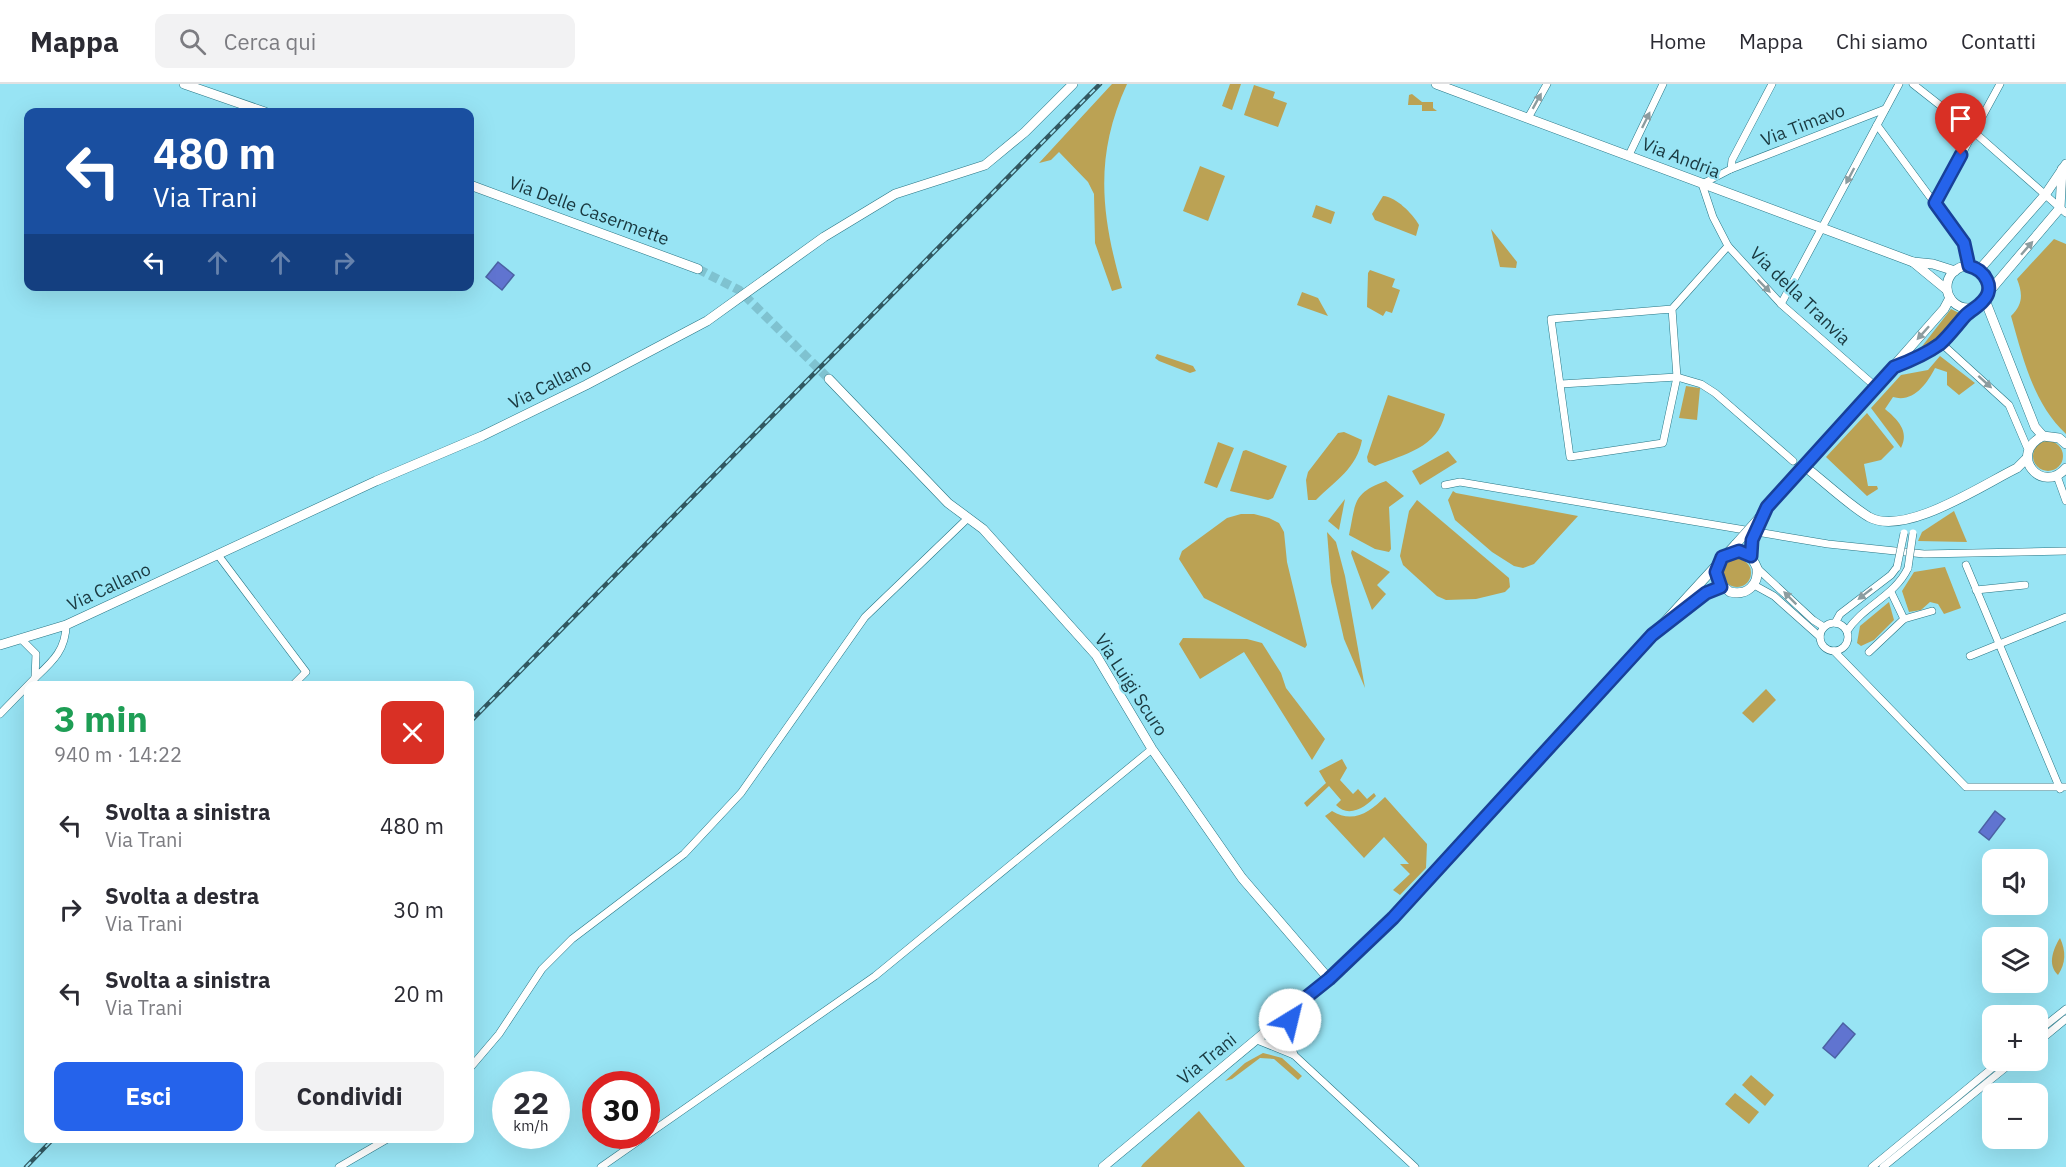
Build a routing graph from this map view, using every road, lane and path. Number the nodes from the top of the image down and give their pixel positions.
1 (184, 84) edge
2 (1072, 84) edge
3 (1436, 84) edge
4 (1547, 84) edge
5 (1663, 84) edge
6 (1772, 84) edge
7 (1899, 84) edge
8 (1913, 84) edge
9 (2000, 84) edge
10 (253, 108) edge
11 (1885, 109) junction
12 (1528, 118) junction
13 (1876, 125) junction
14 (1974, 132) junction
15 (1629, 155) junction
16 (1731, 169) junction
17 (2065, 169) edge
18 (1702, 184) junction
19 (474, 186) edge
20 (2045, 195) junction
21 (1935, 203) junction
22 (2063, 210) edge
23 (1823, 227) junction
24 (1728, 246) junction
25 (1913, 262) junction
26 (1974, 268) junction
27 (698, 269) tunnel mouth
28 (1955, 271) junction
29 (1948, 294) junction
30 (1987, 296) junction
31 (1781, 304) junction
32 (1974, 308) junction
33 (1672, 309) junction
34 (1941, 343) junction
35 (1894, 367) junction
36 (1677, 377) junction
37 (829, 379) tunnel mouth
38 (1561, 384) junction
39 (1876, 387) junction
40 (2039, 437) junction
41 (2066, 444) edge
42 (2027, 447) dead end
43 (2027, 458) junction
44 (1793, 461) dead end
45 (1804, 466) junction
46 (2017, 468) junction
47 (2066, 468) edge
48 (2032, 470) junction
49 (2057, 476) junction
50 (1444, 485) dead end
51 (2066, 501) edge
52 (1761, 517) junction
53 (968, 518) junction
54 (1912, 520) junction
55 (1901, 522) junction
56 (2066, 551) edge
57 (1751, 552) junction
58 (1727, 554) junction
59 (218, 555) junction
60 (1966, 565) dead end
61 (1717, 567) junction
62 (1758, 568) junction
63 (1754, 585) junction
64 (2025, 585) dead end
65 (1721, 587) junction
66 (1976, 590) junction
67 (1891, 592) junction
68 (1932, 611) dead end
69 (2066, 617) edge
70 (1904, 619) junction
71 (1835, 623) junction
72 (66, 625) junction
73 (1824, 627) junction
74 (1847, 632) junction
75 (1652, 635) junction
76 (1820, 637) junction
77 (22, 640) junction
78 (0, 645) edge
79 (1998, 645) junction
80 (1834, 651) junction
81 (1869, 652) dead end
82 (1970, 656) dead end
83 (35, 678) junction
84 (32, 681) edge
85 (297, 681) edge
86 (24, 689) edge
87 (0, 714) edge
88 (1152, 749) junction
89 (2063, 788) edge
90 (1329, 979) junction
91 (1294, 1007) junction
92 (2066, 1009) edge
93 (2066, 1018) edge
94 (2048, 1023) edge
95 (2048, 1033) edge
96 (1257, 1040) junction
97 (1294, 1055) junction
98 (474, 1063) edge
99 (1989, 1071) edge
100 (2001, 1071) edge
101 (380, 1143) edge
102 (339, 1167) edge
103 (601, 1167) edge
104 (1103, 1167) edge
105 (1414, 1167) edge
106 (1872, 1167) edge
107 (1882, 1167) edge

1 - 10 main road
2 - 59 main road, Via Callano
3 - 12 main road, Via Andria
12 -> 4 street
15 -> 5 street
6 - 16 street
7 - 11 street
8 - 14 street
9 - 14 street
11 - 13 street
11 - 16 street, Via Timavo
12 - 15 main road, Via Andria
13 - 21 street
13 -> 23 street
14 - 20 street
14 - 21 street
15 - 18 main road, Via Andria
16 - 18 street, Via Timavo
17 - 20 main road
17 - 22 main road
18 - 23 main road, Via Andria
18 - 24 street, Via della Tranvia
19 - 27 main road, Via Delle Casermette
20 - 22 street
20 - 26 main road
21 - 26 street
30 -> 22 main road
23 - 25 main road, Via Andria
23 - 31 street
24 -> 31 street, Via della Tranvia
24 - 33 street
25 - 28 main road, Via Andria
25 - 29 main road, Via Andria
26 - 28 main road
26 - 30 main road
28 - 29 main road
29 - 32 main road
29 -> 35 main road, Via Trani
30 - 32 main road
30 - 40 main road
31 - 39 street, Via della Tranvia
32 - 34 main road, Via Trani
33 - 36 street
33 - 38 street
34 - 35 main road, Via Trani
34 -> 42 street
35 - 39 main road, Via Trani
36 - 38 street
36 - 38 street
36 - 44 street
37 - 53 main road, Via Luigi Scuro
39 - 45 main road, Via Trani
40 - 41 main road
40 - 43 main road
43 - 46 main road
43 - 48 main road
45 - 52 main road, Via Trani
45 - 55 main road
46 - 48 main road
46 - 54 main road
47 - 49 main road
48 - 49 main road
49 - 51 street
50 - 56 street
52 - 57 main road, Via Trani, bridge
52 - 58 main road, Via Trani, bridge
53 - 88 main road, Via Luigi Scuro
53 - 98 street
54 - 55 main road
54 - 67 street, bridge
55 -> 71 street, bridge
57 - 58 main road
57 - 62 main road
58 - 61 main road, Via Trani
59 - 72 main road, Via Callano
59 - 85 street
60 - 66 street
61 - 65 main road
61 - 75 main road, Via Trani
62 - 63 main road
73 -> 62 street
63 - 65 main road
63 - 76 street
64 - 66 street
65 - 75 main road, Via Trani
66 - 79 street
67 - 70 street
67 - 74 street
68 - 70 street
69 - 79 street
70 - 81 street
71 - 73 street
71 - 74 street
72 - 77 main road, Via Callano
72 - 83 street
73 - 76 street
74 - 80 street
75 - 90 main road, Via Trani
76 - 80 street
77 - 78 main road, Via Callano
77 - 83 street
79 - 82 street
79 - 89 street
80 - 89 street
83 - 84 street
86 - 87 street
88 - 90 main road, Via Luigi Scuro
88 - 103 street
90 - 91 main road, Via Trani
91 - 96 main road, Via Trani
91 - 97 street
92 - 94 street
93 - 95 street
96 - 97 street
96 - 104 main road, Via Trani
97 - 105 street
99 - 106 street
100 - 107 street
101 - 102 street

